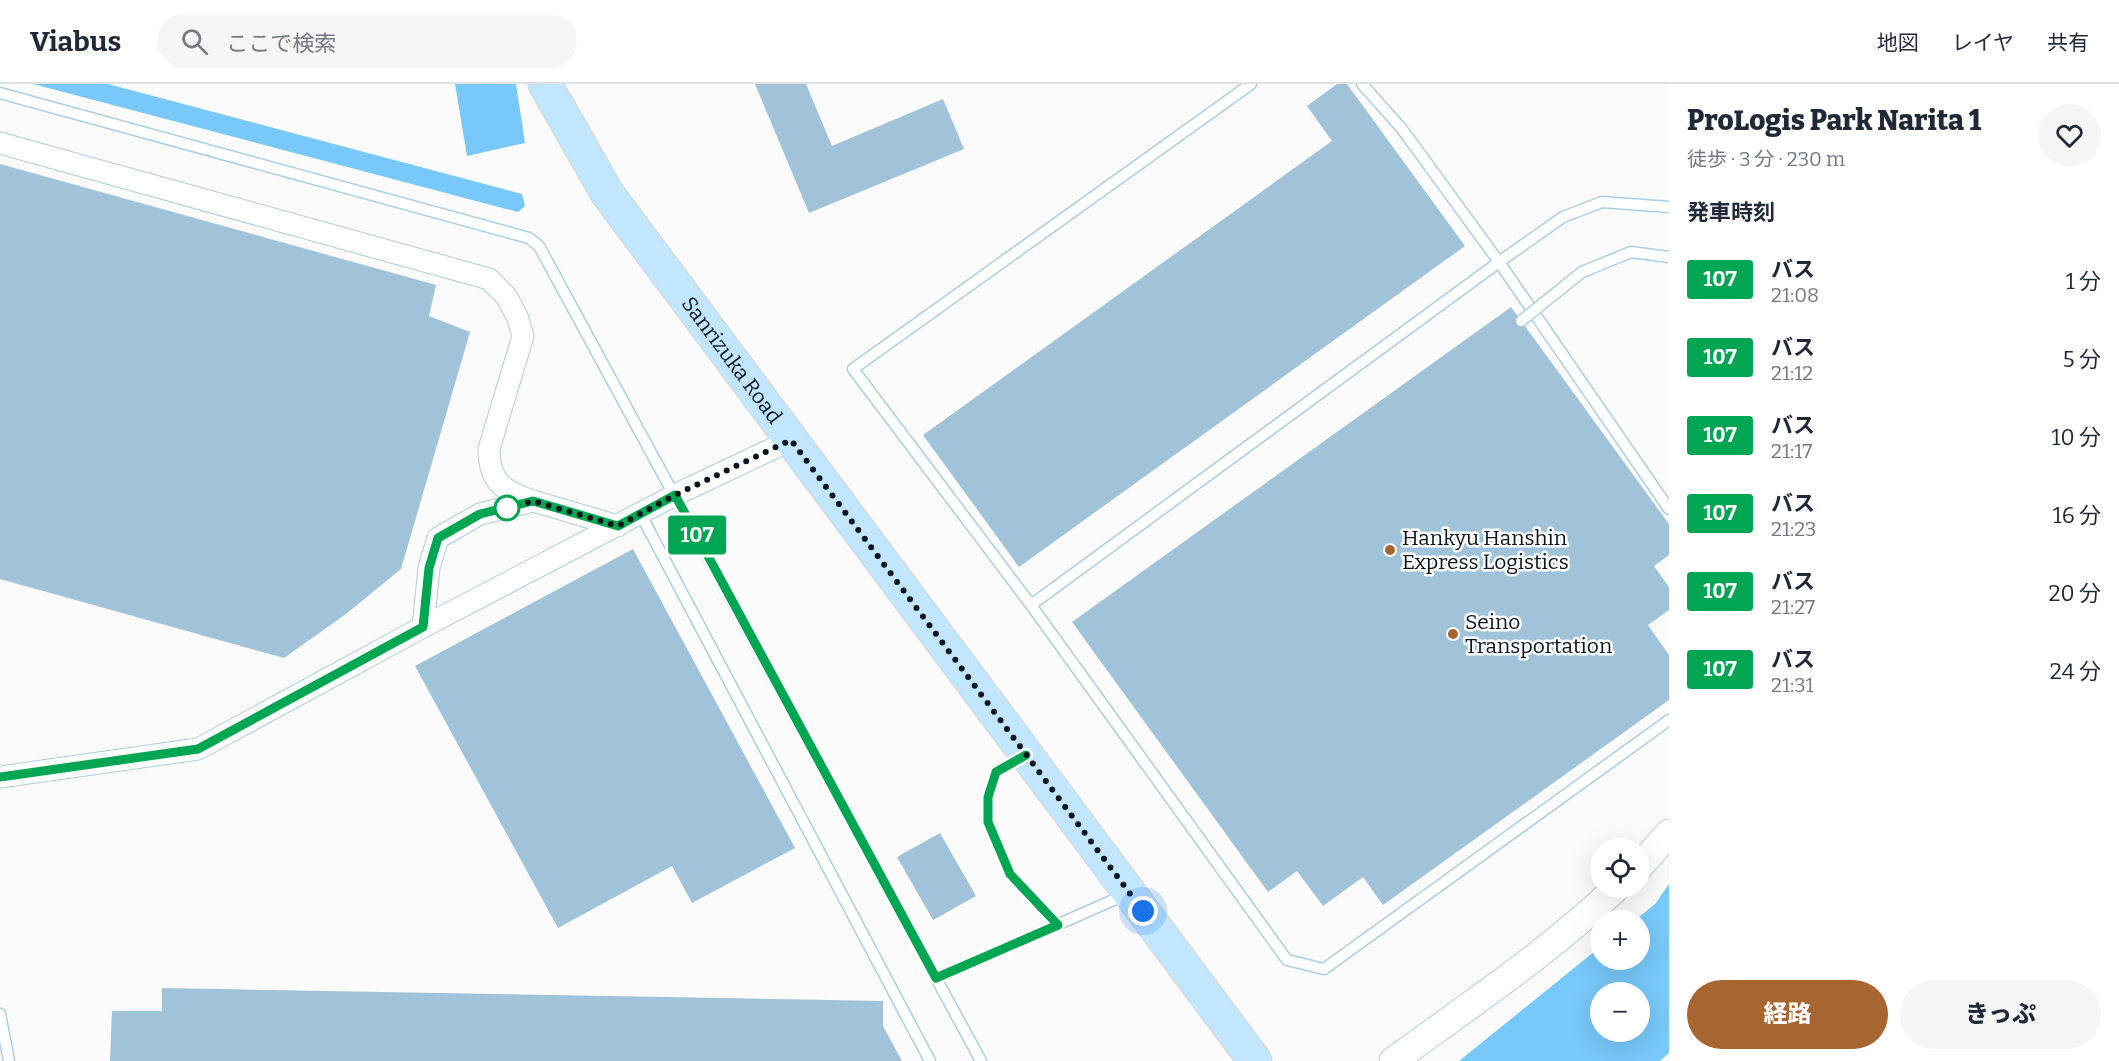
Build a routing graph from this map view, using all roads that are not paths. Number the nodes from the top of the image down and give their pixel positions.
1 (545, 84) edge
2 (1251, 84) edge
3 (1362, 84) edge
4 (0, 93) edge
5 (0, 143) edge
6 (1669, 207) edge
7 (1669, 257) edge
8 (1499, 262) junction
9 (1521, 321) dead end
10 (791, 440) junction
11 (675, 495) junction
12 (533, 501) junction
13 (1669, 509) edge
14 (640, 513) junction
15 (618, 526) junction
16 (1030, 605) junction
17 (423, 627) junction
18 (1669, 720) edge
19 (1026, 755) junction
20 (0, 777) edge
21 (1669, 833) edge
22 (1650, 855) edge
23 (1130, 893) junction
24 (1606, 898) edge
25 (1058, 925) junction
26 (936, 978) junction
27 (0, 1014) edge
28 (9, 1061) edge
29 (930, 1061) edge
30 (981, 1061) edge
31 (1255, 1061) edge
32 (1393, 1061) edge

1 - 10 main road, Sanrizuka Road
2 - 16 lane
3 - 8 lane
4 - 11 lane
5 - 12 street
6 - 8 lane
7 - 9 lane, bridge
8 - 13 lane
8 - 16 lane
10 - 11 street
10 - 19 main road, Sanrizuka Road
11 - 14 street
11 - 26 lane
12 - 15 street
12 - 17 street
14 - 15 street
14 - 29 lane
15 - 17 street
16 - 18 lane
17 - 20 street
19 - 23 main road, Sanrizuka Road
19 - 25 lane
21 - 22 street
23 - 25 lane
23 - 31 main road, Sanrizuka Road
24 - 32 street
25 - 26 lane
26 - 30 lane
27 - 28 lane

